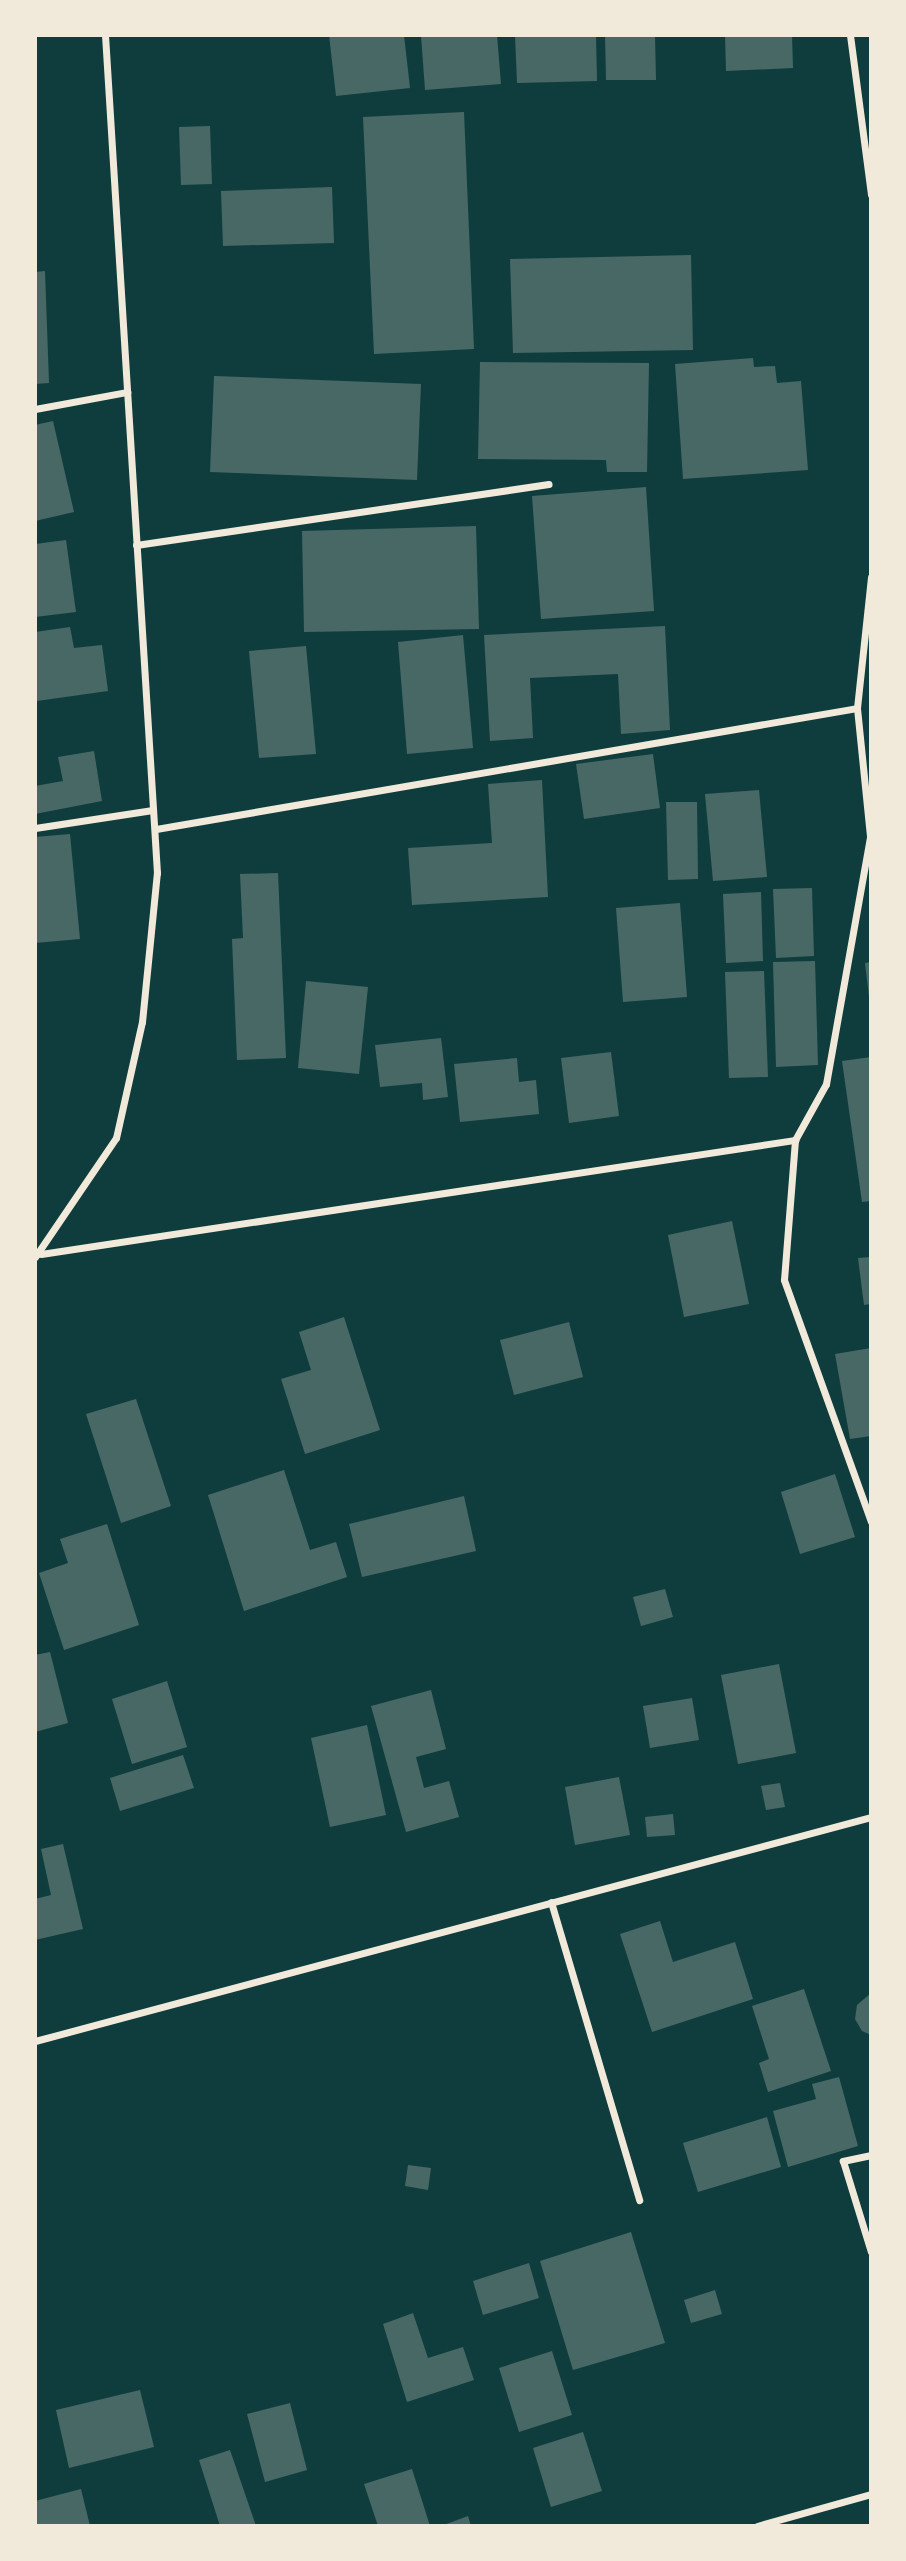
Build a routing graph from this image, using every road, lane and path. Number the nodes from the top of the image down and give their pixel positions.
1 (105, 35) edge
2 (850, 35) edge
3 (871, 195) edge
4 (127, 391) junction
5 (35, 409) edge
6 (549, 484) dead end
7 (136, 545) junction
8 (871, 577) edge
9 (857, 708) junction
10 (153, 810) junction
11 (35, 828) edge
12 (156, 829) junction
13 (794, 1140) junction
14 (38, 1256) edge
15 (871, 1483) edge
16 (861, 1487) junction
17 (871, 1522) edge
18 (871, 1817) edge
19 (551, 1902) junction
20 (35, 2041) edge
21 (871, 2155) edge
22 (639, 2200) dead end
23 (871, 2252) edge
24 (871, 2494) edge
25 (757, 2526) edge

1 - 4 street
2 - 3 street
4 - 5 street
4 - 7 street
6 - 7 street
7 - 10 street
8 - 9 street
9 - 12 street
9 - 13 street
10 - 11 street
10 - 12 street
12 - 14 street
13 - 14 street
13 - 16 street
15 - 16 street
16 - 17 street
18 - 19 street
19 - 20 street
19 - 22 street
21 - 23 street
24 - 25 street

